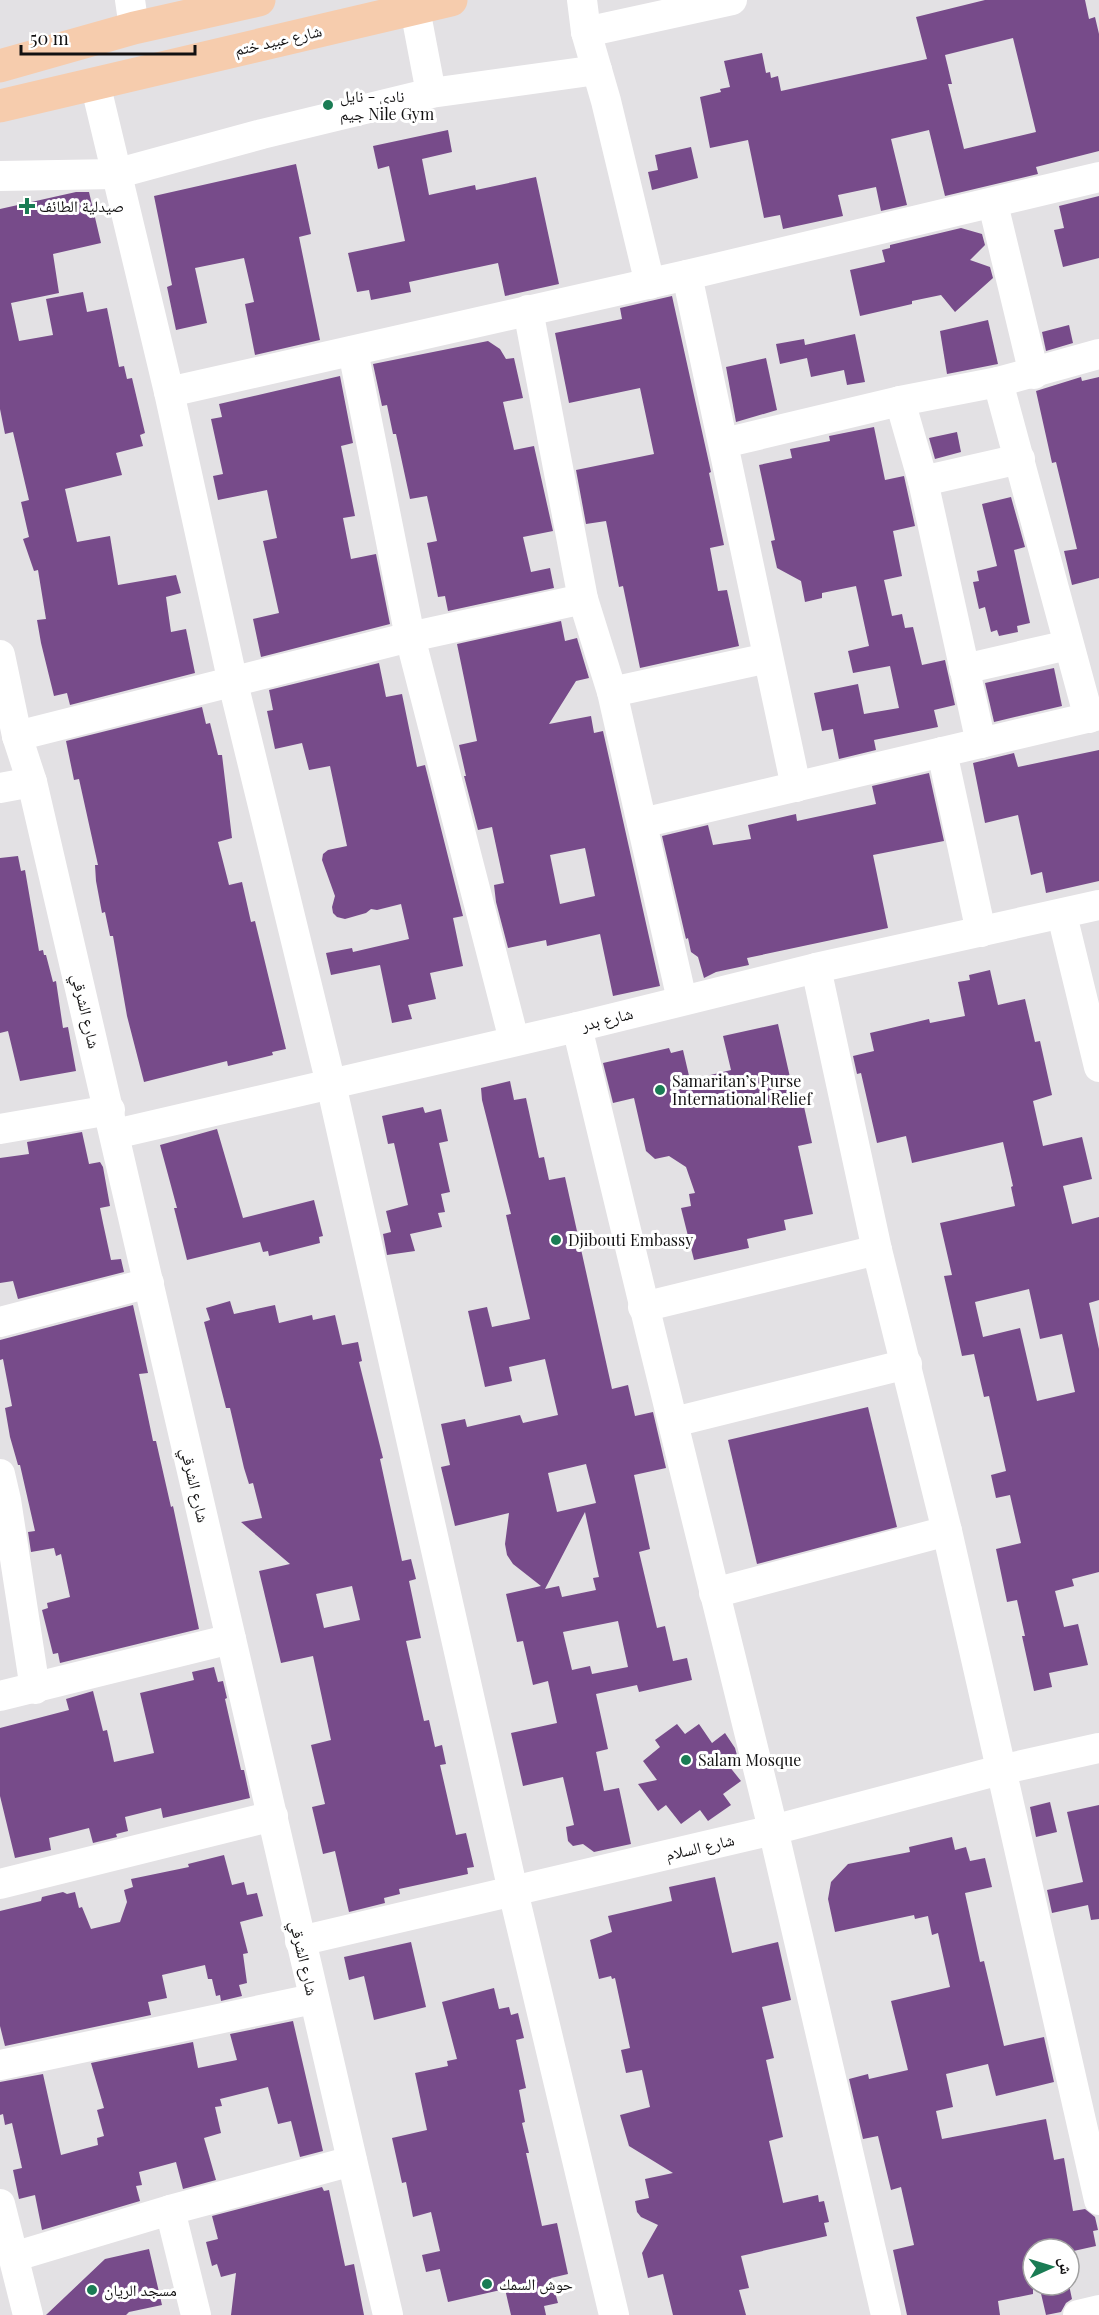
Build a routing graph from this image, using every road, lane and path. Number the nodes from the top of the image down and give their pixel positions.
1 (259, 0) edge
2 (451, 0) edge
3 (582, 0) edge
4 (732, 0) edge
5 (415, 9) junction
6 (132, 14) edge
7 (586, 32) junction
8 (8, 58) edge
9 (597, 69) junction
10 (94, 83) junction
11 (431, 93) junction
12 (0, 106) edge
13 (115, 174) junction
14 (0, 176) edge
15 (1099, 177) edge
16 (993, 204) junction
17 (687, 275) junction
18 (650, 284) junction
19 (528, 310) junction
20 (353, 351) junction
21 (1099, 354) edge
22 (1034, 374) junction
23 (998, 382) junction
24 (169, 392) junction
25 (900, 401) junction
26 (724, 443) junction
27 (1020, 459) junction
28 (923, 481) junction
29 (583, 599) junction
30 (410, 638) junction
31 (1068, 645) junction
32 (0, 656) edge
33 (768, 658) junction
34 (964, 669) junction
35 (233, 683) junction
36 (612, 692) junction
37 (1094, 716) edge
38 (17, 736) junction
39 (981, 743) junction
40 (942, 752) junction
41 (32, 782) junction
42 (796, 787) junction
43 (0, 788) edge
44 (642, 823) junction
45 (1099, 905) edge
46 (1062, 915) junction
47 (981, 932) junction
48 (816, 968) junction
49 (682, 1000) junction
50 (577, 1027) junction
51 (514, 1040) junction
52 (1099, 1067) edge
53 (331, 1084) junction
54 (113, 1122) junction
55 (0, 1129) edge
56 (877, 1250) junction
57 (149, 1283) junction
58 (643, 1307) junction
59 (0, 1322) edge
60 (907, 1364) junction
61 (674, 1422) junction
62 (2, 1492) edge
63 (947, 1531) junction
64 (714, 1593) junction
65 (231, 1639) junction
66 (35, 1689) junction
67 (0, 1696) edge
68 (1099, 1748) edge
69 (1000, 1770) junction
70 (273, 1816) junction
71 (773, 1830) junction
72 (0, 1884) edge
73 (513, 1891) junction
74 (300, 1941) junction
75 (313, 1999) junction
76 (0, 2065) edge
77 (352, 2162) junction
78 (1099, 2200) edge
79 (0, 2204) edge
80 (170, 2210) junction
81 (13, 2257) junction
82 (1099, 2310) edge
83 (28, 2315) edge
84 (196, 2315) edge
85 (388, 2315) edge
86 (614, 2315) edge
87 (886, 2315) edge
88 (1078, 2315) edge

1 - 6 main road
2 - 5 main road, شارع عبيد ختم
3 - 7 street
4 - 7 street
5 - 10 main road, شارع عبيد ختم
5 - 11 street
6 - 8 main road
7 - 9 street
9 - 11 street
9 - 18 street
10 - 12 main road, شارع عبيد ختم
10 - 13 street
11 - 13 street
13 - 14 street
13 - 24 street
15 - 16 street
16 - 17 street
16 - 22 street
17 - 18 street
17 - 26 street
18 - 19 street
19 - 20 street
19 - 29 street
20 - 24 street
20 - 30 street
21 - 22 street
22 - 23 street
23 - 25 street
23 - 27 street
24 - 35 street
25 - 26 street
25 - 28 street
26 - 33 street
27 - 28 street
27 - 31 street
28 - 34 street
29 - 30 street
29 - 36 street
30 - 35 street
30 - 51 street
31 - 34 street
31 - 37 street
32 - 38 street, شارع الشرقي
33 - 36 street
33 - 42 street
34 - 39 street
35 - 38 street
35 - 53 street
36 - 44 street
37 - 39 street
38 - 41 street, شارع الشرقي
39 - 40 street
40 - 42 street
40 - 47 street
41 - 43 street
41 - 54 street, شارع الشرقي
42 - 44 street
44 - 49 street
45 - 46 street, شارع بدر
46 - 47 street, شارع بدر
46 - 52 street
47 - 48 street, شارع بدر
48 - 49 street, شارع بدر
48 - 56 street
49 - 50 street, شارع بدر
50 - 51 street, شارع بدر
50 - 58 street
51 - 53 street, شارع بدر
53 - 54 street, شارع بدر
53 - 73 street
54 - 55 street, شارع بدر
54 - 57 street, شارع الشرقي
56 - 58 street
56 - 60 street
57 - 59 street
57 - 65 street, شارع الشرقي
58 - 61 street
60 - 61 street
60 - 63 street
61 - 64 street
62 - 66 street
63 - 64 street
63 - 69 street
64 - 71 street
65 - 66 street
65 - 70 street, شارع الشرقي
66 - 67 street
68 - 69 street, شارع السلام
69 - 71 street, شارع السلام
69 - 78 street
70 - 72 street
70 - 74 street, شارع الشرقي
71 - 73 street, شارع السلام
71 - 87 street
73 - 74 street, شارع السلام
73 - 86 street
74 - 75 street, شارع الشرقي
75 - 76 street
75 - 77 street, شارع الشرقي
77 - 80 street
77 - 85 street, شارع الشرقي
79 - 81 street
80 - 81 street
80 - 84 street
81 - 83 street
82 - 88 street

